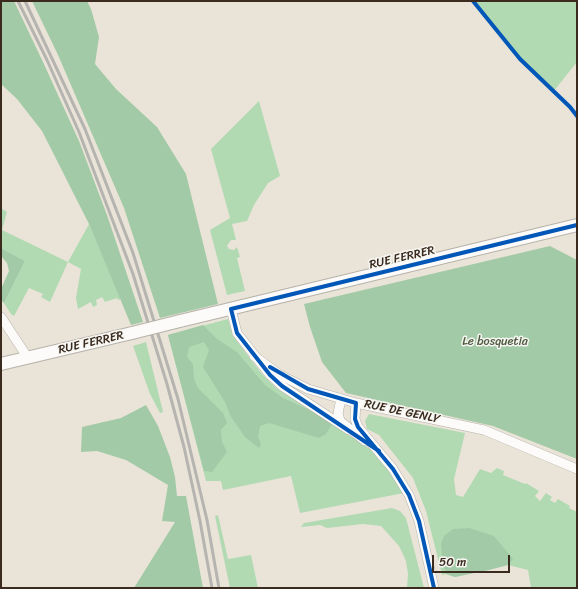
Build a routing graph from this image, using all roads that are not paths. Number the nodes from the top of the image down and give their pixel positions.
1 (577, 225) edge
2 (231, 309) junction
3 (1, 317) edge
4 (254, 356) junction
5 (28, 358) junction
6 (1, 364) edge
7 (340, 399) junction
8 (356, 403) junction
9 (349, 430) junction
10 (379, 451) junction
11 (577, 469) edge
12 (434, 588) edge

1 - 2 main road, RUE FERRER
2 - 4 street
2 - 5 main road, RUE FERRER, bridge
3 - 5 street
4 - 7 street, RUE DE GENLY
4 - 9 street
5 - 6 main road, RUE FERRER
7 - 8 street, RUE DE GENLY
7 - 9 street
8 - 10 street
8 - 11 street, RUE DE GENLY
9 - 10 street
10 - 12 street

